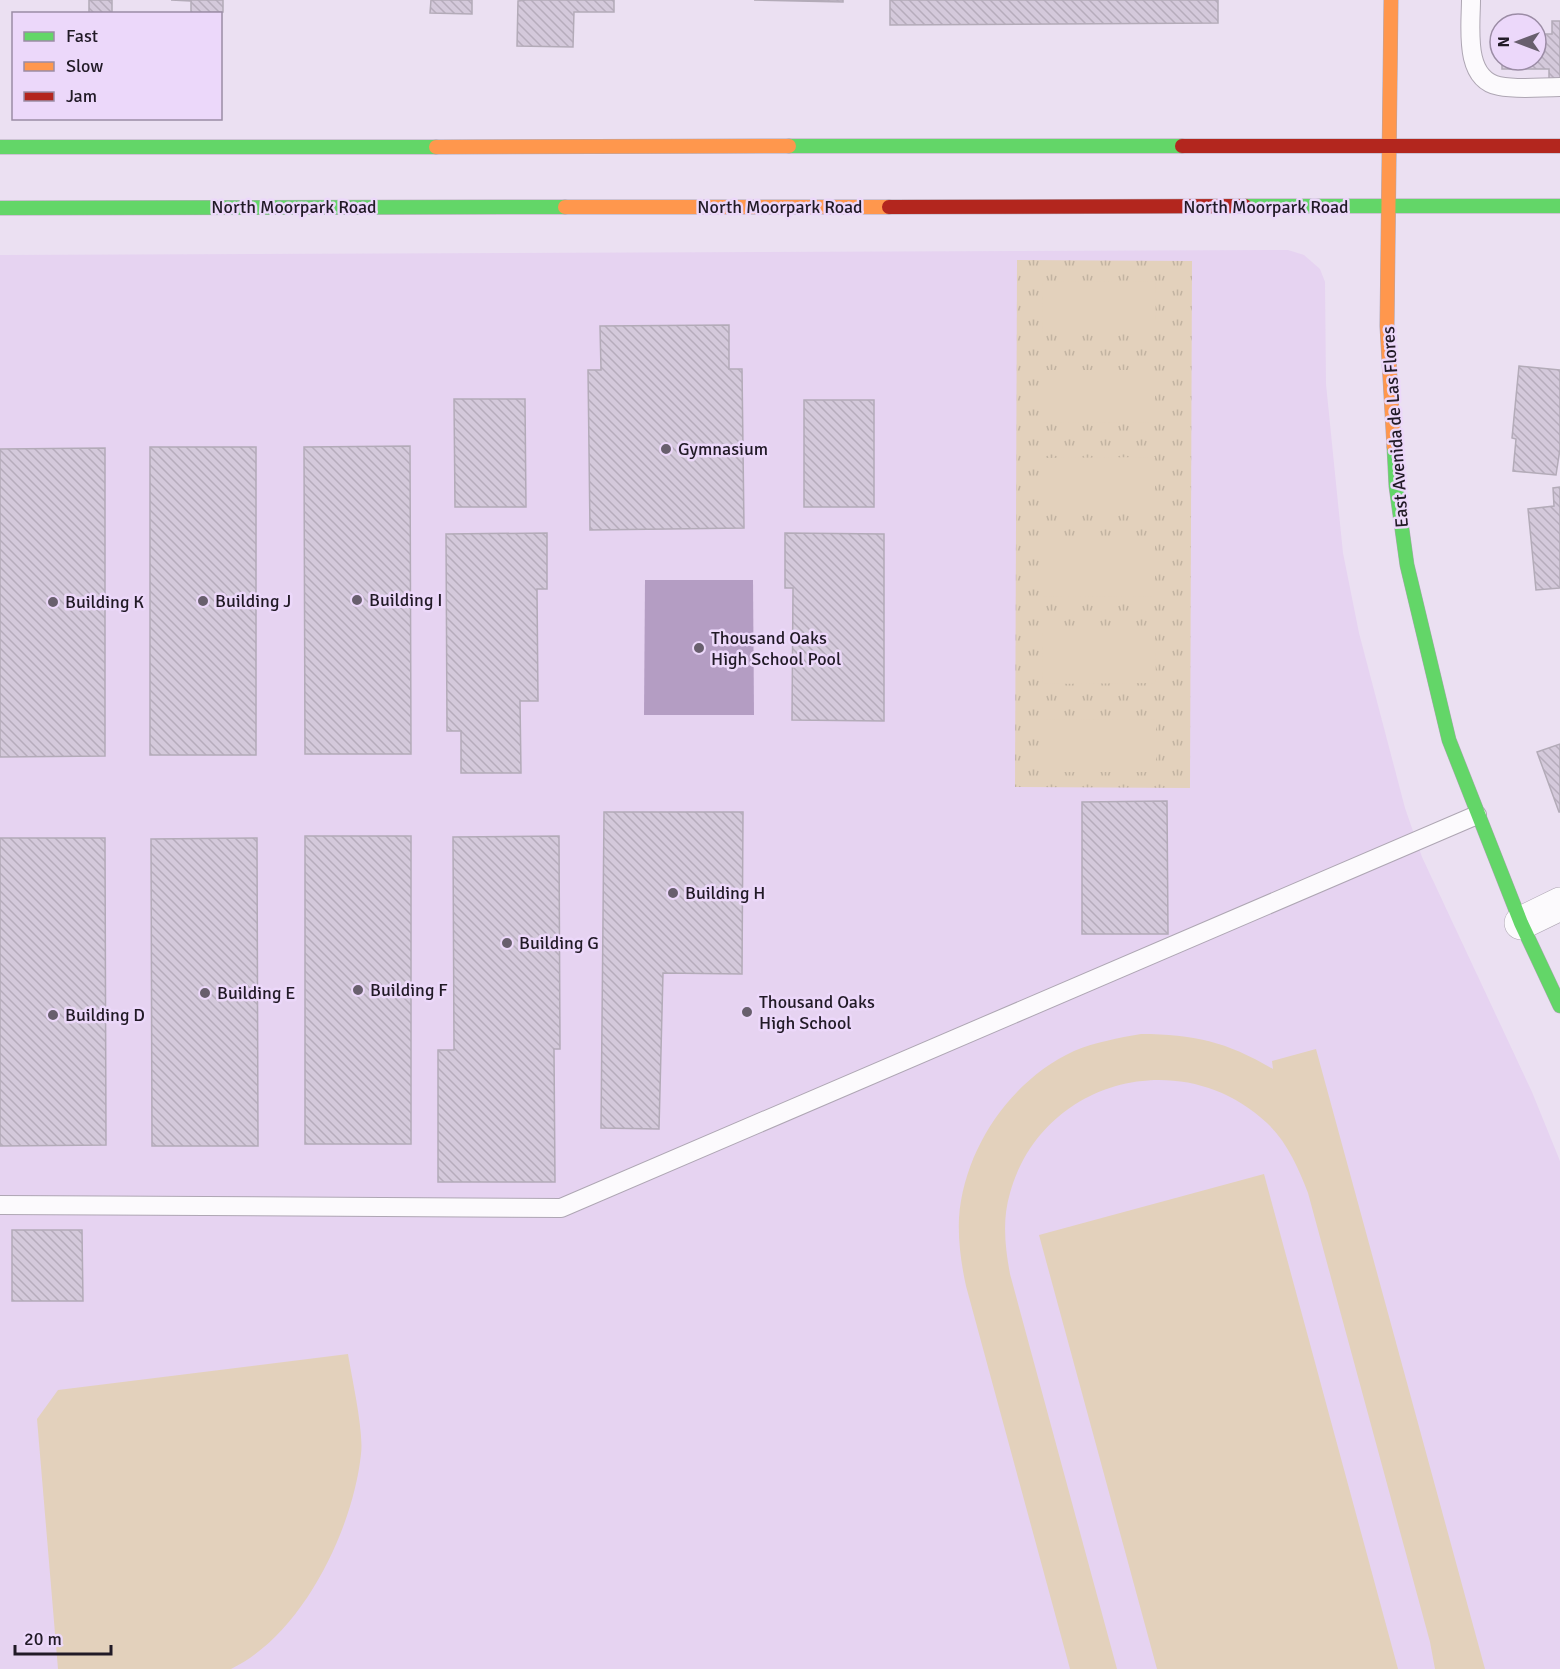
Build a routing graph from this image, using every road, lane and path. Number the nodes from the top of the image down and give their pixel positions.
1 (1391, 0) edge
2 (1471, 0) edge
3 (1560, 87) edge
4 (1391, 145) junction
5 (1560, 146) edge
6 (0, 147) edge
7 (1390, 206) junction
8 (1560, 206) edge
9 (0, 208) edge
10 (1477, 815) junction
11 (1560, 904) edge
12 (1521, 923) junction
13 (1560, 1006) edge
14 (0, 1205) edge

1 - 4 main road, East Avenida de Las Flores
2 - 3 lane
4 - 5 main road
4 - 6 main road
4 - 7 main road, East Avenida de Las Flores
7 - 8 main road, North Moorpark Road
7 - 9 main road, North Moorpark Road
7 - 10 main road, East Avenida de Las Flores
10 - 12 main road, East Avenida de Las Flores
10 - 14 lane
11 - 12 street
12 - 13 main road, East Avenida de Las Flores

